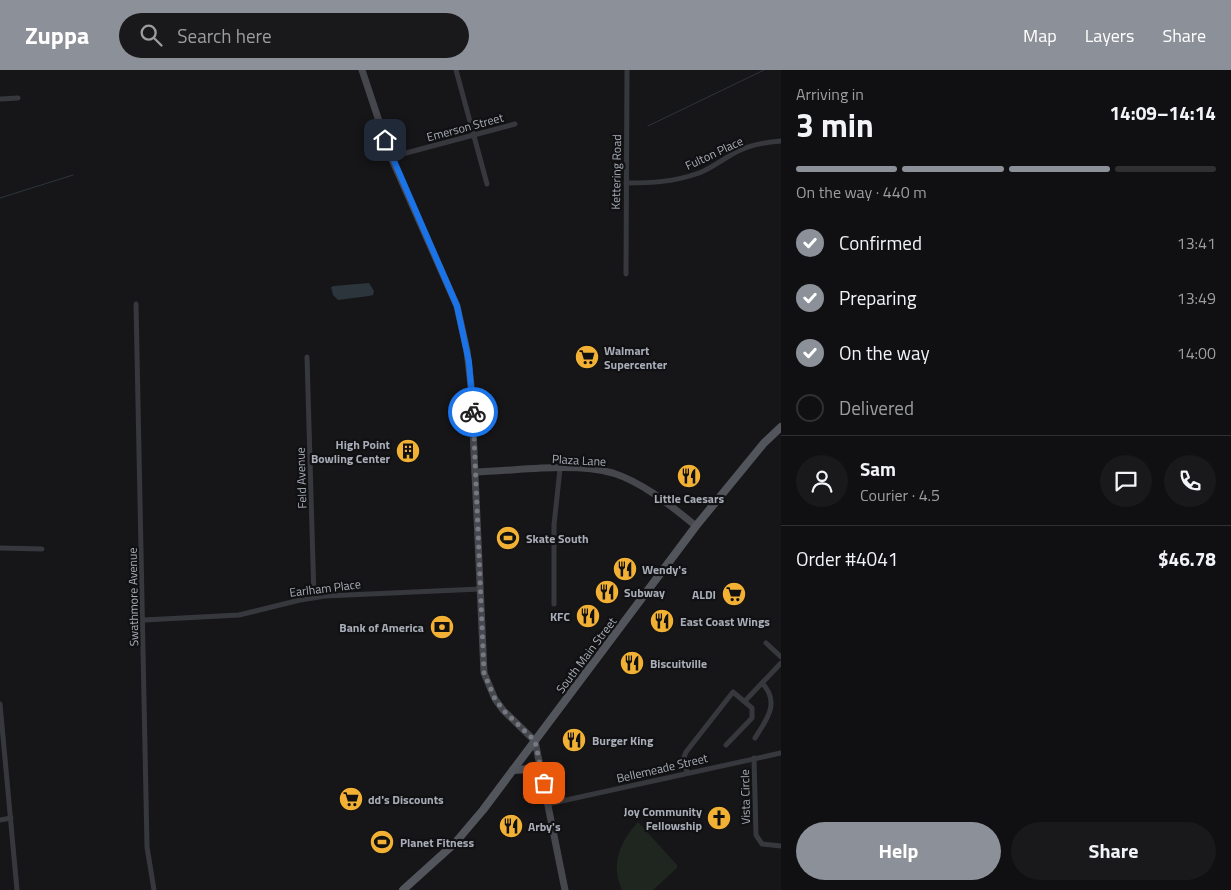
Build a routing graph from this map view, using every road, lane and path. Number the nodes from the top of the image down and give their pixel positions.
1 (362, 70) edge
2 (456, 70) edge
3 (627, 70) edge
4 (0, 98) edge
5 (18, 98) dead end
6 (515, 124) dead end
7 (474, 135) junction
8 (781, 141) edge
9 (391, 157) junction
10 (626, 182) junction
11 (487, 184) dead end
12 (626, 274) dead end
13 (136, 304) dead end
14 (307, 357) dead end
15 (781, 427) edge
16 (560, 469) junction
17 (475, 472) junction
18 (696, 526) junction
19 (0, 548) edge
20 (42, 549) dead end
21 (480, 589) junction
22 (314, 598) junction
23 (554, 604) dead end
24 (144, 620) junction
25 (766, 643) dead end
26 (781, 658) edge
27 (781, 664) edge
28 (762, 683) junction
29 (745, 701) junction
30 (0, 704) edge
31 (0, 715) edge
32 (755, 738) dead end
33 (535, 741) junction
34 (726, 744) dead end
35 (781, 753) edge
36 (754, 758) junction
37 (513, 770) junction
38 (687, 773) junction
39 (542, 774) junction
40 (548, 804) junction
41 (11, 818) junction
42 (0, 820) edge
43 (781, 846) edge
44 (16, 890) edge
45 (154, 890) edge
46 (403, 890) edge
47 (565, 890) edge

1 - 9 main road
2 - 7 street
3 - 10 street, Kettering Road
4 - 5 street
6 - 7 street, Emerson Street
7 - 9 street, Emerson Street
7 - 11 street
8 - 10 street, Fulton Place
9 - 17 main road
10 - 12 street, Kettering Road
13 - 24 street, Swathmore Avenue
14 - 22 street, Feld Avenue
15 - 18 main road, South Main Street
16 - 17 main road, Plaza Lane
16 - 18 main road, Plaza Lane
16 - 23 street
17 - 21 main road
18 - 33 main road, South Main Street
19 - 20 street
21 - 22 street, Earlham Place
21 - 33 main road
22 - 24 street, Earlham Place
24 - 45 street, Swathmore Avenue
25 - 26 street
27 - 28 street
28 - 29 street
28 - 32 street
29 - 34 street
29 - 38 street
30 - 31 street
31 - 41 street
33 - 37 main road, South Main Street
33 - 39 main road
35 - 36 street, Bellemeade Street
36 - 38 street, Bellemeade Street
36 - 43 street, Vista Circle
37 - 39 main road
37 - 46 main road, South Main Street
38 - 40 street, Bellemeade Street
39 - 40 main road
40 - 47 main road
41 - 42 street
41 - 44 street

